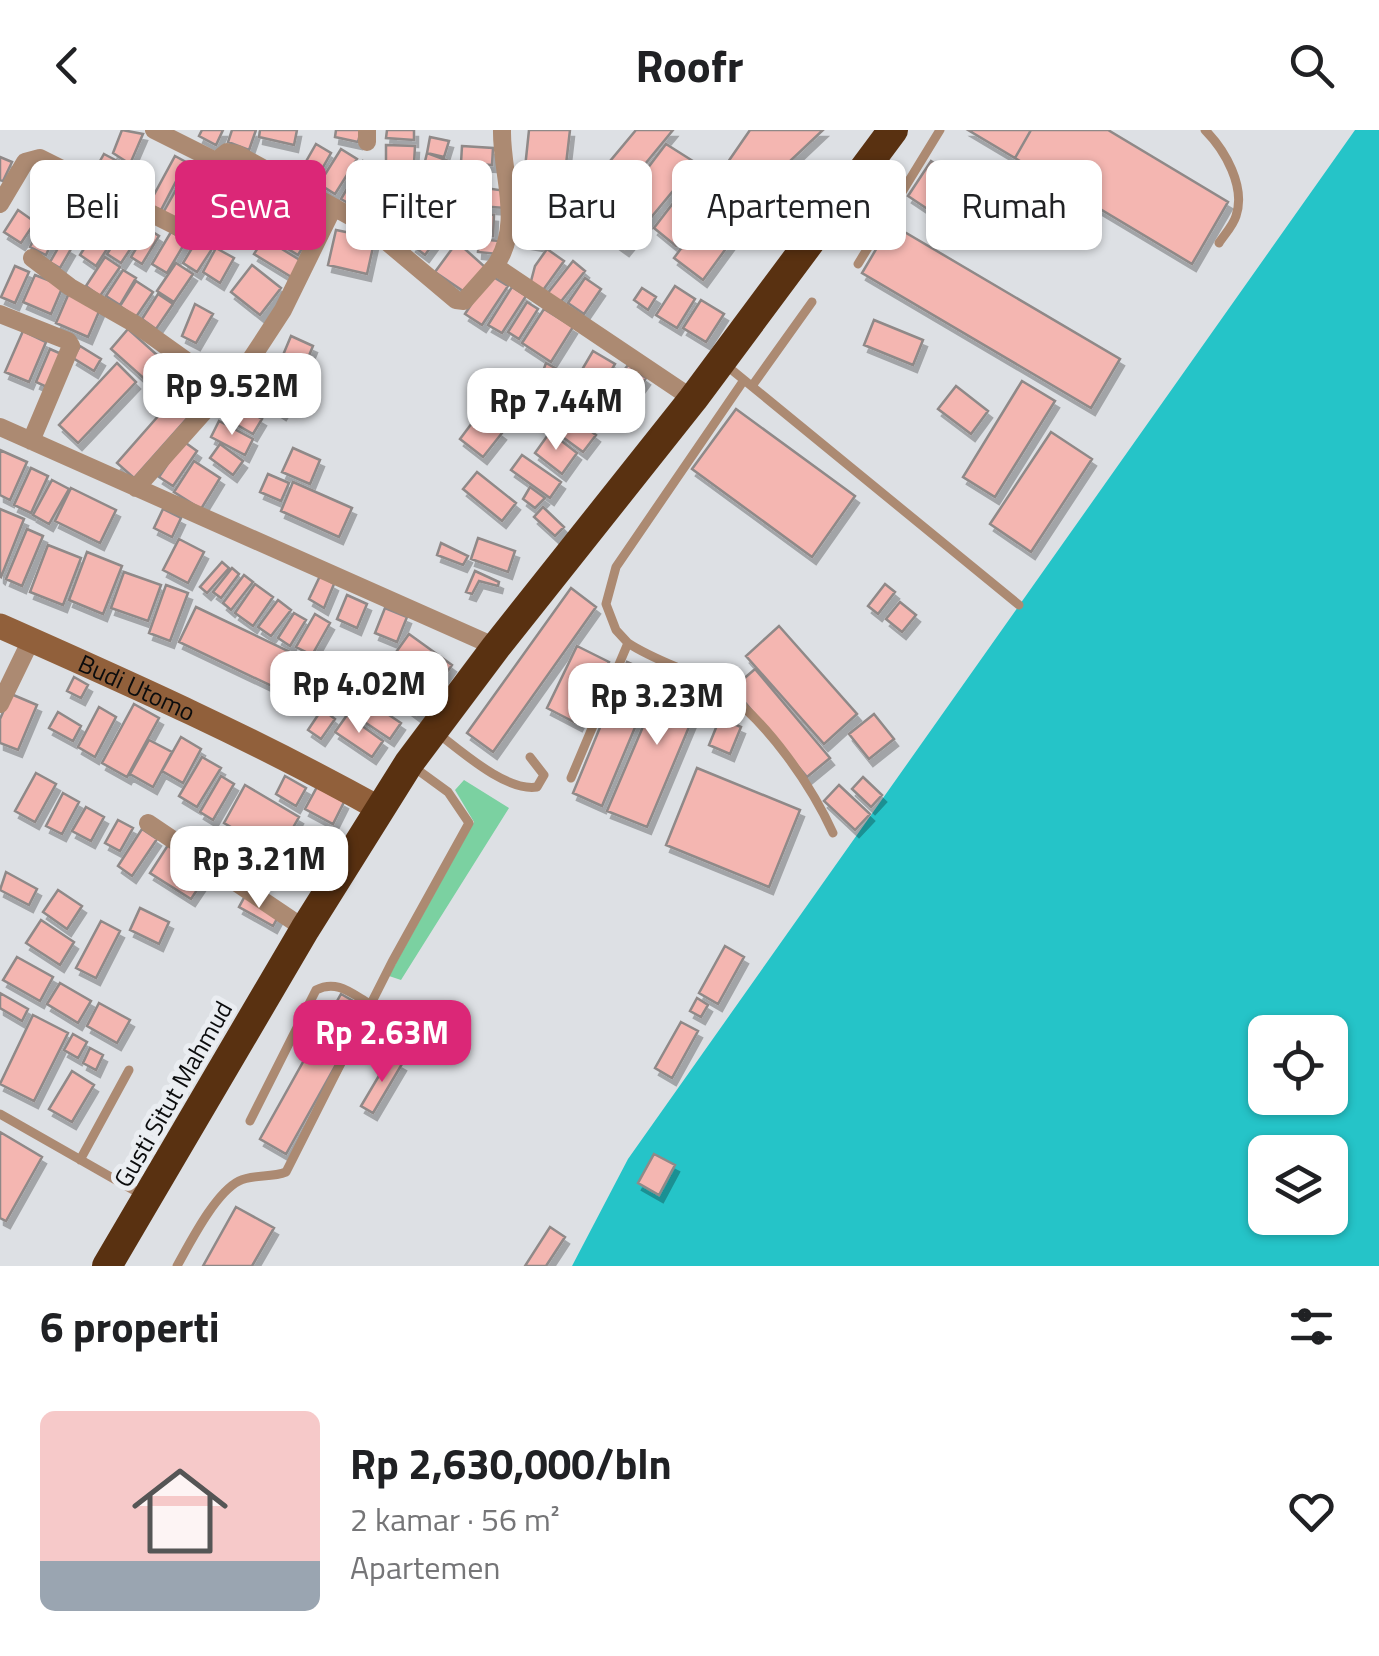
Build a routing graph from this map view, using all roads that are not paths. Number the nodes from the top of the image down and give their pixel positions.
1 (154, 130) edge
2 (502, 130) edge
3 (893, 130) edge
4 (940, 130) edge
5 (1205, 130) edge
6 (214, 160) edge
7 (220, 160) edge
8 (247, 160) edge
9 (0, 204) edge
10 (326, 204) edge
11 (333, 208) junction
12 (175, 226) edge
13 (1218, 244) dead end
14 (32, 258) dead end
15 (858, 264) dead end
16 (495, 266) junction
17 (812, 302) dead end
18 (0, 314) edge
19 (739, 376) junction
20 (226, 388) junction
21 (692, 399) junction
22 (0, 427) edge
23 (30, 441) junction
24 (136, 488) junction
25 (1019, 605) dead end
26 (0, 626) edge
27 (31, 640) junction
28 (628, 643) junction
29 (496, 647) junction
30 (0, 704) edge
31 (434, 730) junction
32 (530, 757) dead end
33 (409, 763) junction
34 (571, 778) dead end
35 (380, 809) junction
36 (148, 823) dead end
37 (833, 833) dead end
38 (305, 929) junction
39 (370, 1004) junction
40 (129, 1070) dead end
41 (0, 1114) edge
42 (250, 1121) dead end
43 (80, 1160) junction
44 (147, 1198) junction
45 (107, 1266) edge
46 (177, 1266) edge

1 - 6 street
2 - 16 street
3 - 19 highway, Gusti Situt Mahmud
4 - 15 lane
5 - 13 lane
7 - 8 street
9 - 12 street
10 - 11 street
11 - 16 street
11 - 20 street
14 - 20 street
16 - 21 street
17 - 19 lane
18 - 23 street
19 - 21 highway, Gusti Situt Mahmud
19 - 25 lane
19 - 28 lane
20 - 24 street
21 - 29 highway, Gusti Situt Mahmud
22 - 23 street
23 - 24 street
24 - 29 street
26 - 27 street, Budi Utomo
27 - 30 street
27 - 35 street, Budi Utomo
28 - 34 lane
28 - 37 lane
29 - 31 highway, Gusti Situt Mahmud
31 - 32 lane
31 - 33 highway, Gusti Situt Mahmud
33 - 35 highway, Gusti Situt Mahmud
33 - 39 lane
35 - 38 highway, Gusti Situt Mahmud
36 - 38 street
38 - 44 highway, Gusti Situt Mahmud
39 - 42 lane
39 - 46 lane
40 - 43 lane
41 - 43 lane
43 - 44 lane
44 - 45 highway, Gusti Situt Mahmud

